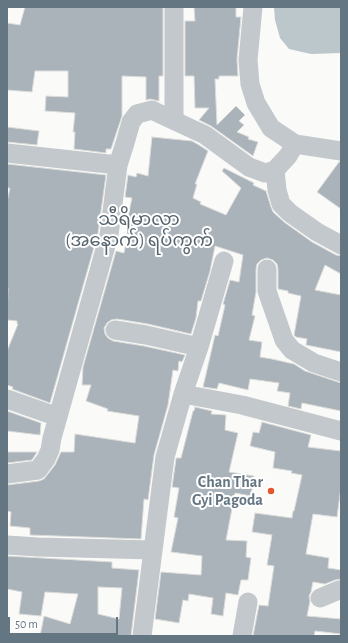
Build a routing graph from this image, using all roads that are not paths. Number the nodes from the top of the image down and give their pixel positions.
1 (174, 7) edge
2 (253, 7) edge
3 (174, 120) junction
4 (295, 144) junction
5 (341, 151) edge
6 (7, 153) edge
7 (118, 165) junction
8 (275, 170) junction
9 (341, 246) edge
10 (224, 261) dead end
11 (267, 270) dead end
12 (115, 330) dead end
13 (199, 347) junction
14 (341, 372) edge
15 (183, 394) junction
16 (7, 399) edge
17 (58, 417) junction
18 (341, 431) edge
19 (7, 474) edge
20 (7, 545) edge
21 (153, 550) junction
22 (341, 590) edge
23 (320, 598) dead end
24 (248, 602) dead end
25 (142, 636) edge
26 (242, 636) edge

1 - 3 street
2 - 4 street
3 - 7 street
3 - 8 street
4 - 5 street
4 - 8 street
6 - 7 street
7 - 17 street
8 - 9 street
10 - 13 street
11 - 14 street
12 - 13 street
13 - 15 street
15 - 18 street
15 - 21 street
16 - 17 street
17 - 19 street
20 - 21 street
21 - 25 street
22 - 23 street
24 - 26 street

